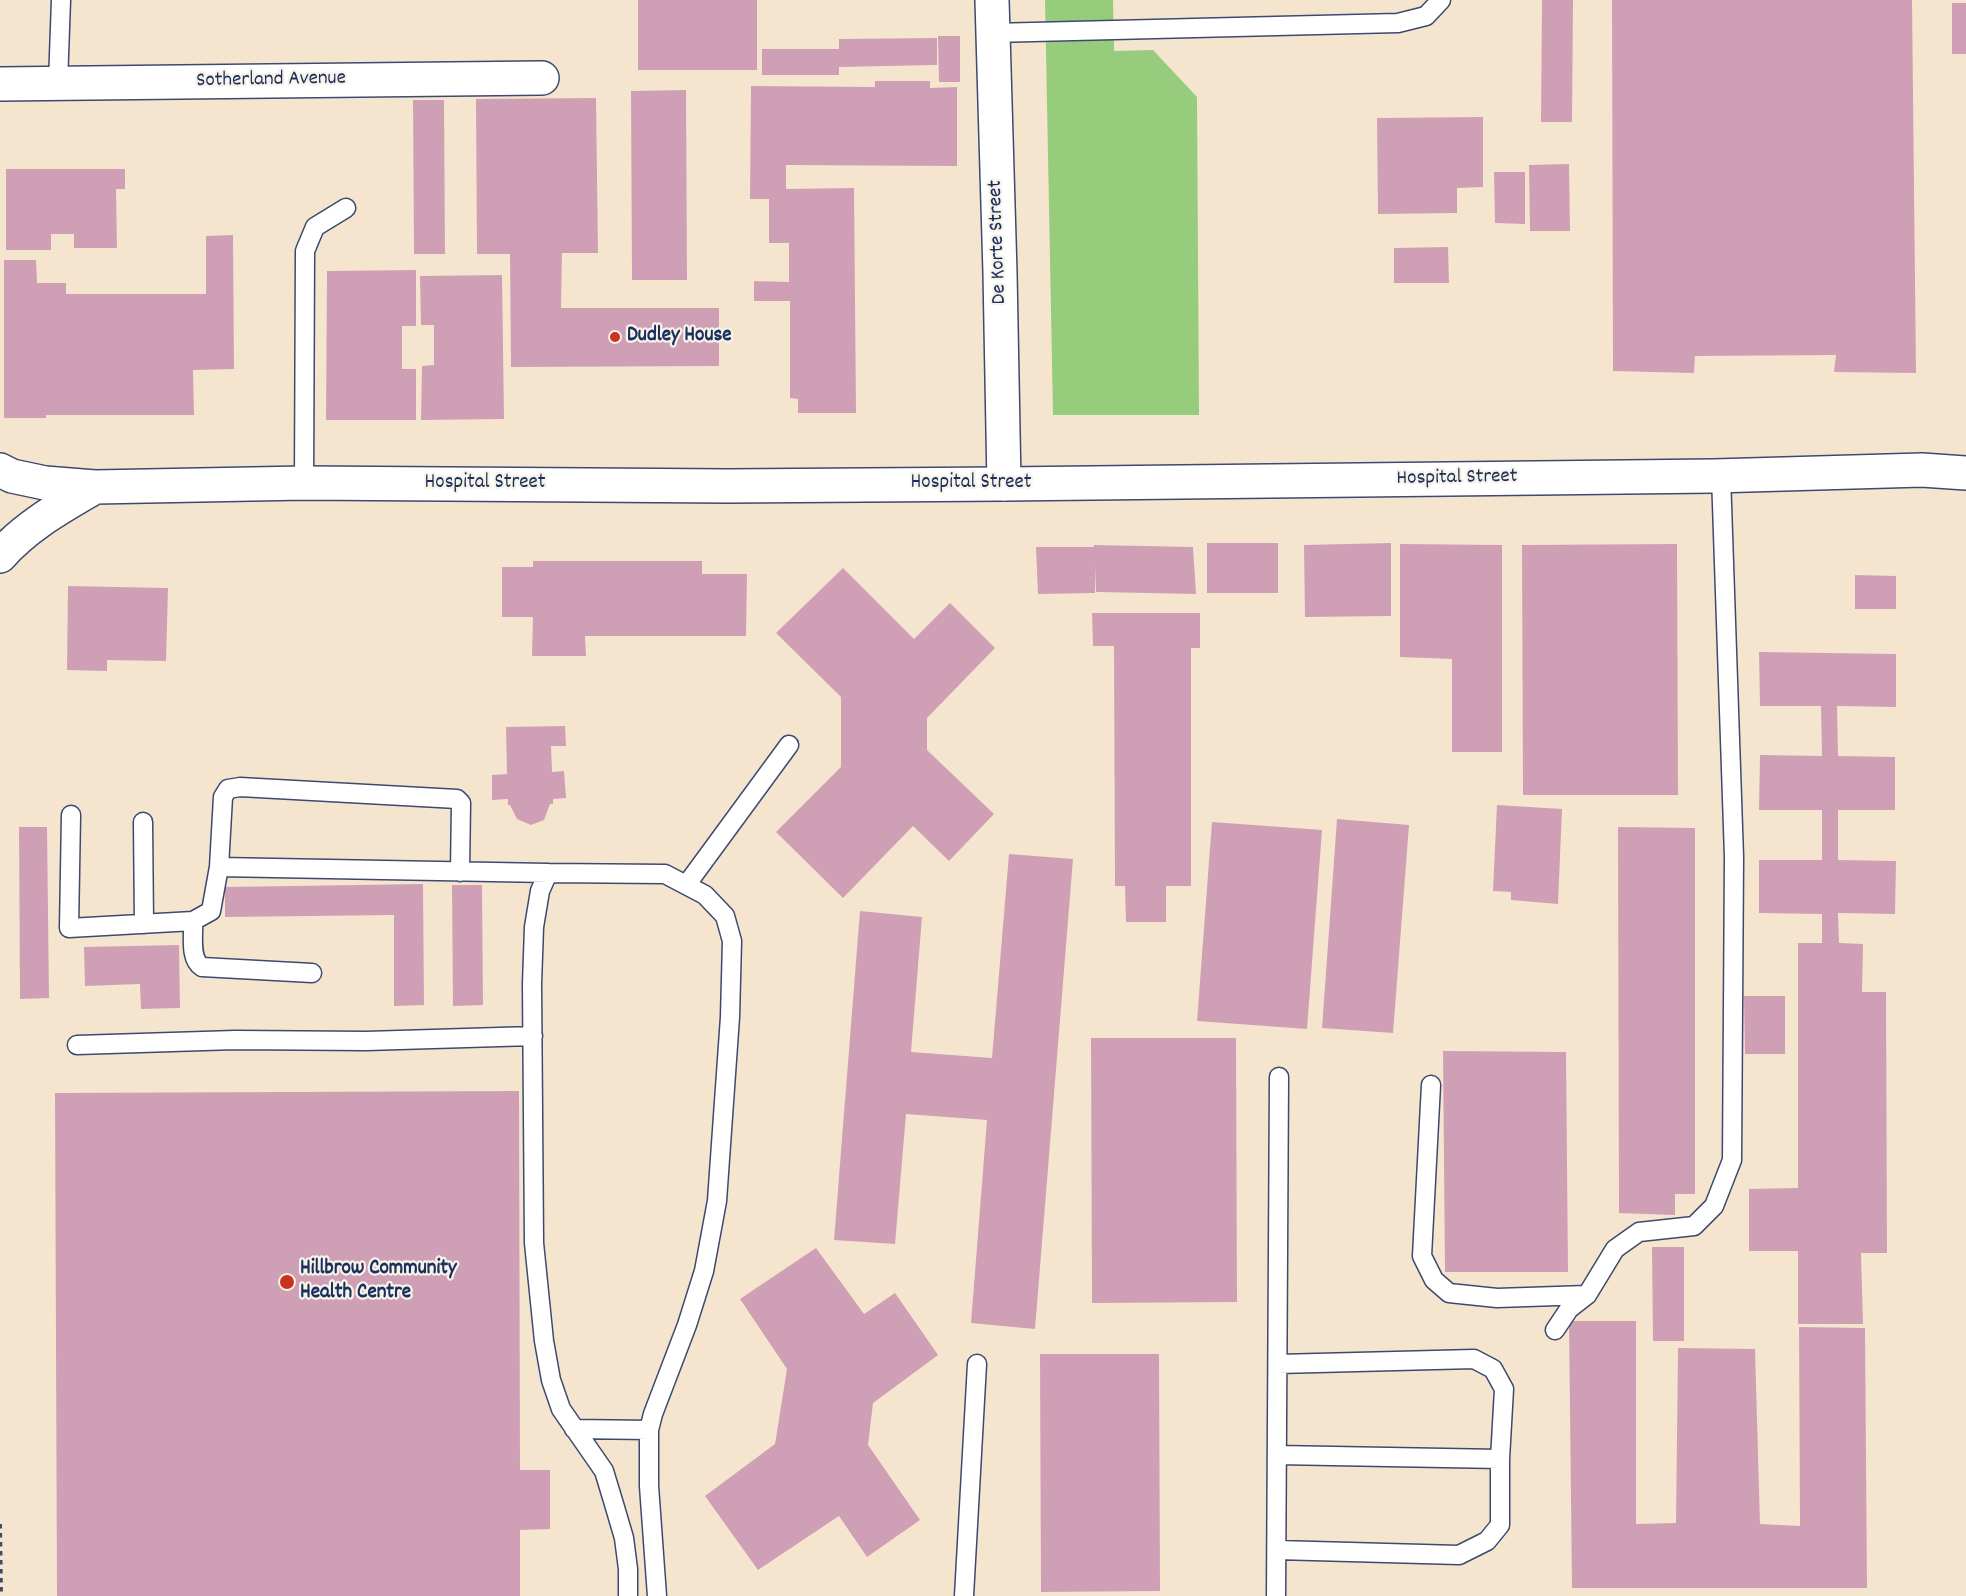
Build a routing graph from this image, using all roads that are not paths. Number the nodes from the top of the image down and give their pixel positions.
1 (61, 0) edge
2 (992, 0) edge
3 (1441, 0) edge
4 (992, 33) junction
5 (542, 78) dead end
6 (58, 83) junction
7 (0, 84) edge
8 (346, 208) dead end
9 (0, 470) edge
10 (1966, 473) edge
11 (1721, 476) junction
12 (304, 483) junction
13 (1004, 484) junction
14 (95, 487) junction
15 (0, 556) edge
16 (789, 745) dead end
17 (71, 815) dead end
18 (143, 822) dead end
19 (219, 867) junction
20 (460, 872) junction
21 (548, 873) junction
22 (687, 884) junction
23 (193, 921) junction
24 (144, 924) junction
25 (312, 973) dead end
26 (533, 1036) junction
27 (77, 1045) dead end
28 (1280, 1077) dead end
29 (1431, 1085) dead end
30 (1587, 1295) junction
31 (1555, 1330) dead end
32 (977, 1364) dead end
33 (1278, 1364) junction
34 (574, 1429) junction
35 (649, 1430) junction
36 (1277, 1455) junction
37 (1500, 1459) junction
38 (1277, 1550) junction
39 (628, 1596) edge
40 (657, 1596) edge
41 (964, 1596) edge
42 (1276, 1596) edge

1 - 6 lane
2 - 4 street, De Korte Street
3 - 4 lane
4 - 13 street, De Korte Street
5 - 6 street, Sotherland Avenue
6 - 7 street, Sotherland Avenue
8 - 12 lane
9 - 14 street
10 - 11 street, Hospital Street
11 - 13 street, Hospital Street
11 - 30 lane
12 - 13 street, Hospital Street
12 - 14 street, Hospital Street
14 - 15 street, Hospital Street
16 - 22 lane
17 - 24 lane
18 - 24 lane
19 - 20 lane
19 - 20 lane
19 - 23 lane
20 - 21 lane
21 - 22 lane
21 - 26 lane
22 - 35 lane
23 - 24 lane
23 - 25 lane
26 - 27 lane
26 - 34 lane
28 - 33 lane
29 - 30 lane
30 - 31 lane
32 - 41 lane
33 - 36 lane
33 - 37 lane
34 - 35 lane
34 - 39 lane
35 - 40 lane
36 - 37 lane
36 - 38 lane
37 - 38 lane
38 - 42 lane

